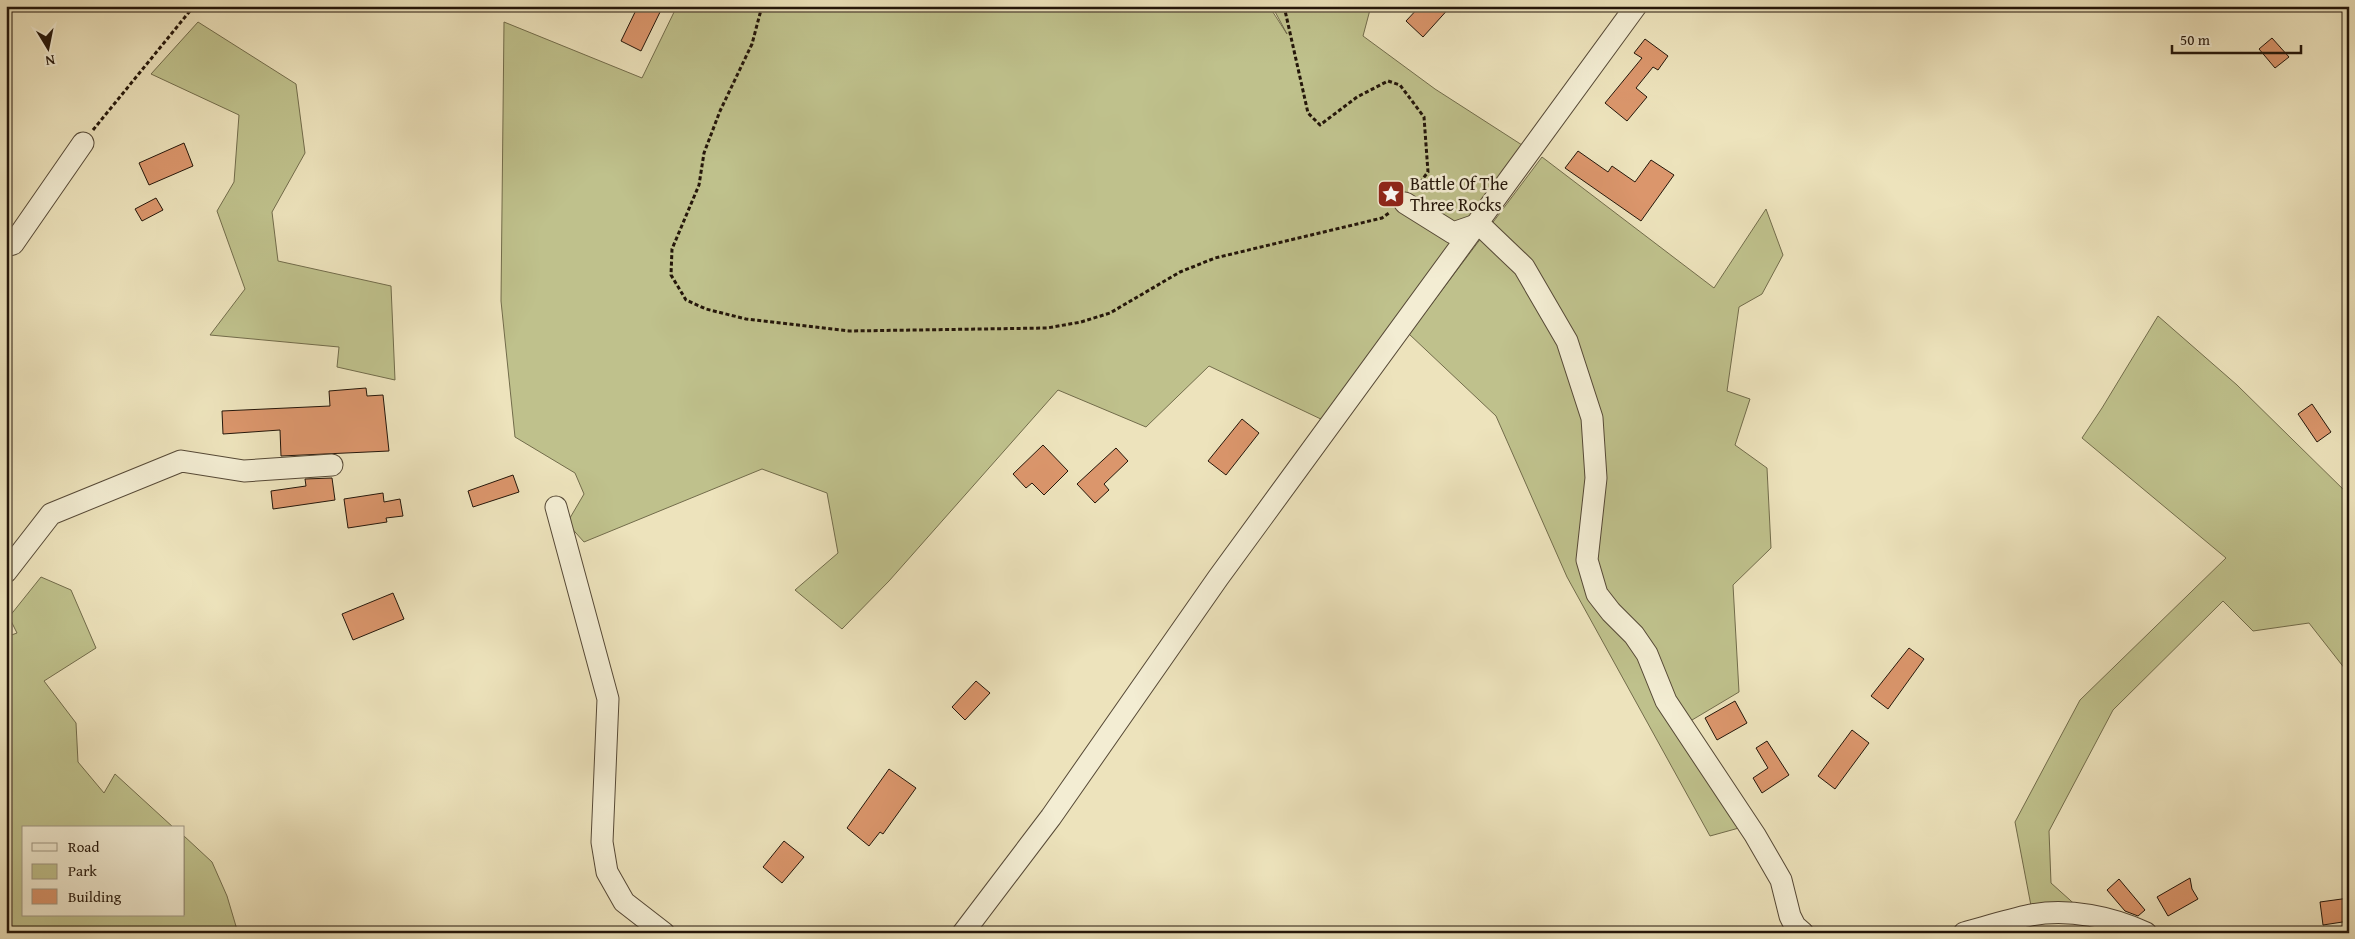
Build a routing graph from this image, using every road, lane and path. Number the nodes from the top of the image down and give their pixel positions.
1 (194, 6) edge
2 (762, 6) edge
3 (1284, 6) edge
4 (1636, 6) edge
5 (83, 143) joint
6 (1405, 203) junction
7 (1479, 224) junction
8 (6, 246) edge
9 (332, 465) dead end
10 (556, 507) dead end
11 (6, 572) edge
12 (664, 933) edge
13 (963, 933) edge
14 (1804, 933) edge
15 (1964, 933) edge
16 (2146, 933) edge

1 - 5 path
2 - 6 path
3 - 6 path
4 - 7 street
5 - 8 street
6 - 7 street
7 - 13 street
7 - 14 street
9 - 11 street
10 - 12 street
15 - 16 street

